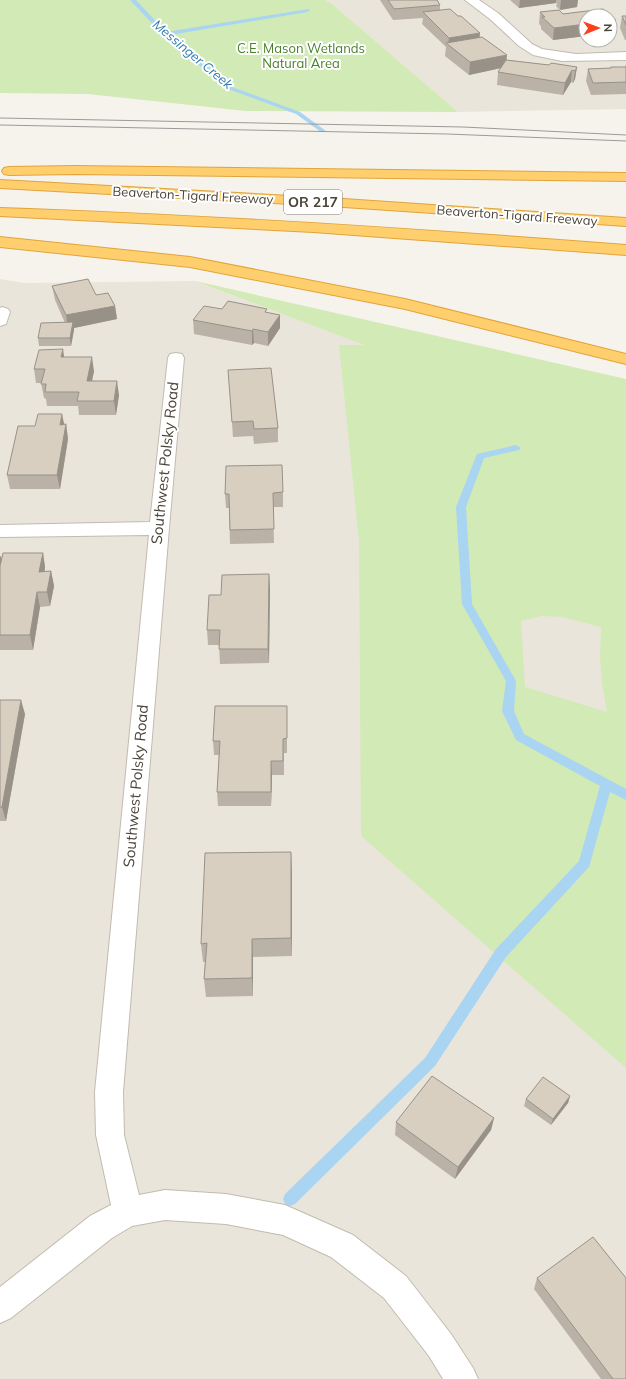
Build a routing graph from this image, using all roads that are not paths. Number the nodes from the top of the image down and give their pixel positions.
1 (471, 0) edge
2 (626, 56) edge
3 (0, 172) edge
4 (626, 177) edge
5 (0, 184) edge
6 (0, 212) edge
7 (626, 222) edge
8 (0, 242) edge
9 (626, 250) edge
10 (176, 358) dead end
11 (626, 359) edge
12 (159, 528) junction
13 (0, 531) edge
14 (128, 1212) junction
15 (0, 1307) edge
16 (462, 1379) edge

1 - 2 street
3 - 4 highway
5 - 7 highway, Beaverton-Tigard Freeway / OR 217
6 - 9 highway, Beaverton-Tigard Freeway / OR 217
8 - 11 highway
10 - 12 street, Southwest Polsky Road
12 - 13 street
12 - 14 street, Southwest Polsky Road
14 - 15 street
14 - 16 street

